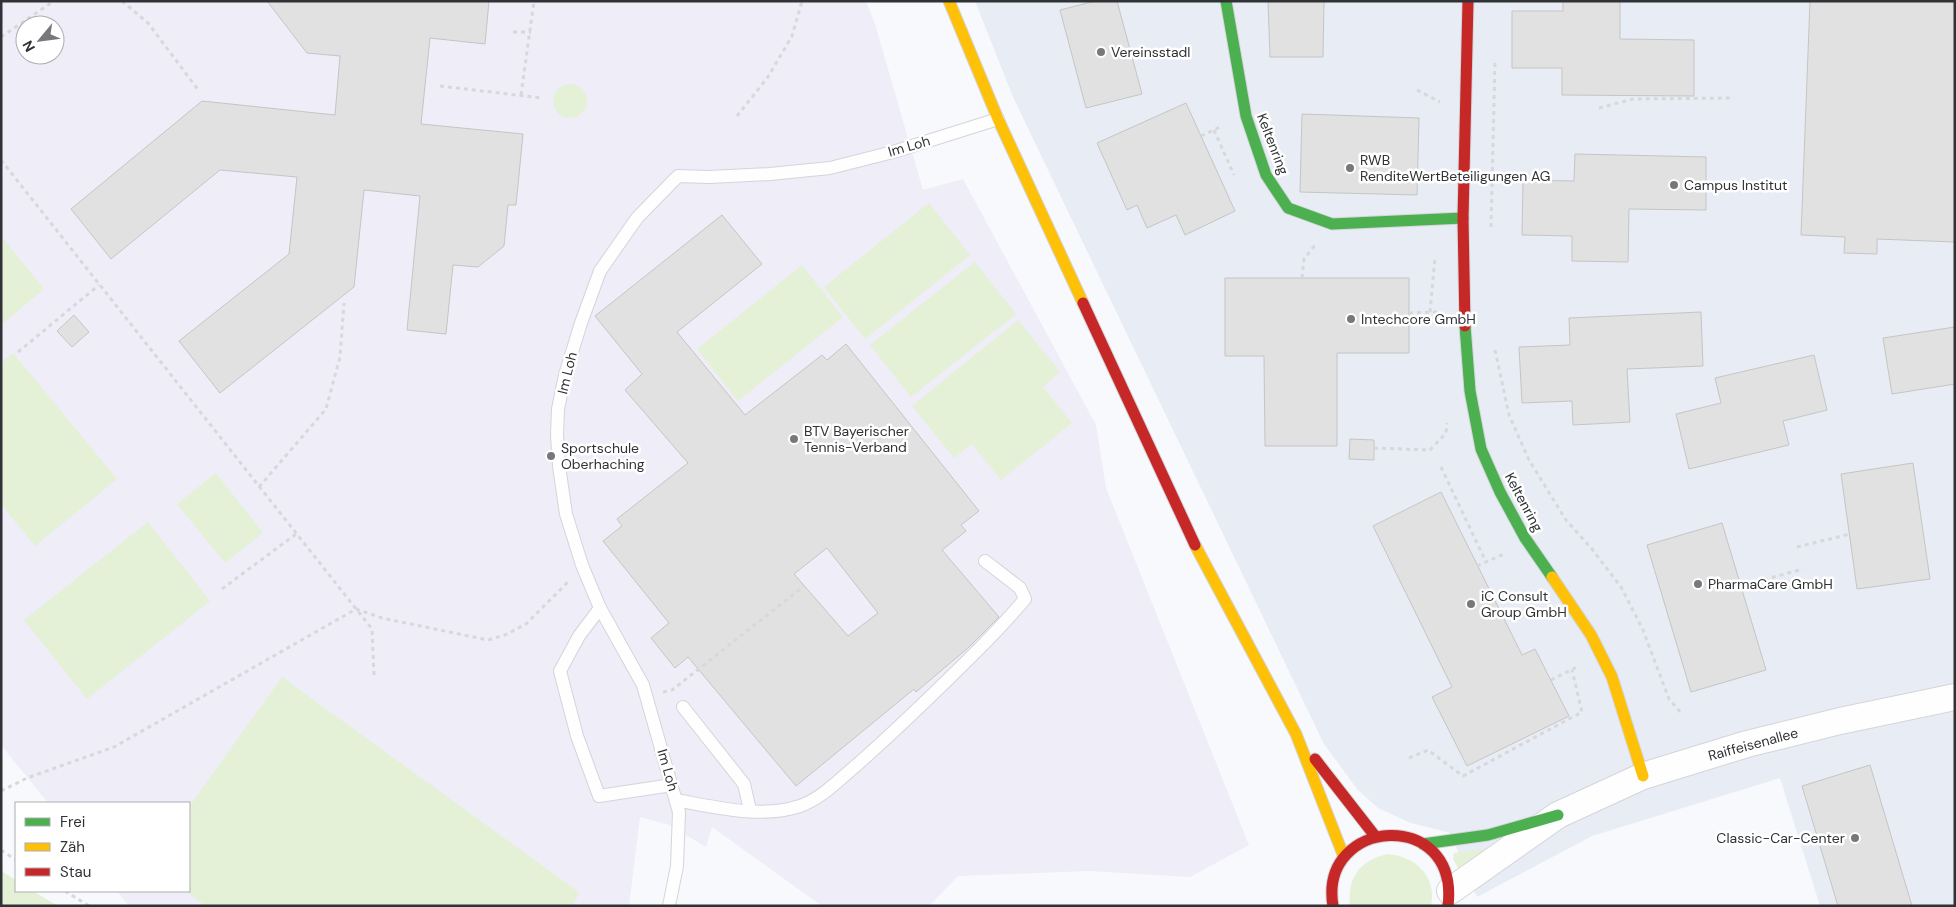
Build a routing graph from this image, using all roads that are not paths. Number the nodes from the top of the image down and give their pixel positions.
1 (949, 1) edge
2 (1226, 1) edge
3 (1468, 1) edge
4 (998, 119) junction
5 (1463, 218) junction
6 (985, 561) dead end
7 (600, 608) junction
8 (1955, 697) edge
9 (682, 707) dead end
10 (1296, 734) junction
11 (1643, 776) junction
12 (672, 785) junction
13 (676, 800) junction
14 (750, 810) junction
15 (1558, 815) junction
16 (1375, 836) junction
17 (1423, 844) junction
18 (1344, 857) junction
19 (1449, 899) edge
20 (669, 906) edge
21 (1334, 906) edge

1 - 4 street
2 - 5 street, Keltenring
3 - 5 street, Keltenring
4 - 7 lane, Im Loh
4 - 10 street
5 - 11 street, Keltenring
6 - 14 lane
7 - 12 lane, Im Loh
7 - 12 lane
8 - 11 street, Raiffeisenallee
9 - 14 lane
10 - 16 street
10 - 18 street
11 - 15 street, Raiffeisenallee
12 - 13 lane, Im Loh
13 - 14 lane
13 - 20 lane, Im Loh
15 - 17 street, Raiffeisenallee
15 - 19 street, Raiffeisenallee
16 - 17 street
16 - 18 street
17 - 19 street
18 - 21 street

